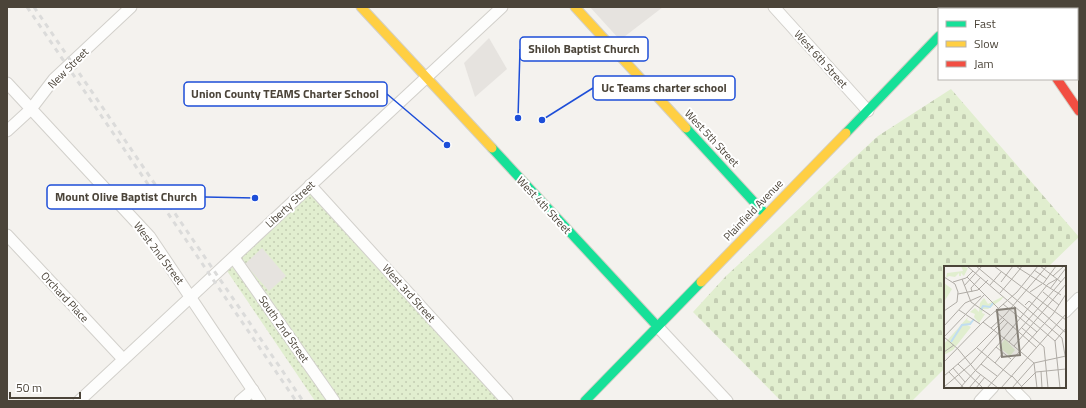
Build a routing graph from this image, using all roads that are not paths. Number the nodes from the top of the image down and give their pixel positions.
1 (131, 7) edge
2 (361, 7) edge
3 (502, 7) edge
4 (575, 7) edge
5 (774, 7) edge
6 (938, 37) edge
7 (425, 77) junction
8 (1058, 80) edge
9 (7, 83) edge
10 (31, 109) junction
11 (868, 111) junction
12 (1079, 111) edge
13 (7, 131) edge
14 (310, 185) junction
15 (765, 214) junction
16 (7, 235) edge
17 (234, 258) junction
18 (192, 297) junction
19 (1079, 298) edge
20 (1066, 311) edge
21 (657, 326) junction
22 (122, 359) junction
23 (992, 388) edge
24 (1012, 388) edge
25 (253, 390) junction
26 (79, 401) edge
27 (240, 401) edge
28 (260, 401) edge
29 (334, 401) edge
30 (507, 401) edge
31 (585, 401) edge
32 (727, 401) edge
33 (980, 401) edge
34 (1024, 401) edge

1 - 10 street, New Street
2 - 7 main road, West 4th Street
3 - 7 street, Liberty Street
4 - 15 main road, West 5th Street
5 - 11 street, West 6th Street
6 - 11 main road, Plainfield Avenue
7 - 14 street, Liberty Street
7 - 21 main road, West 4th Street
8 - 12 main road
9 - 10 street, West 2nd Street
10 - 13 street, New Street
10 - 18 street, West 2nd Street
11 - 15 main road, Plainfield Avenue
14 - 17 street, Liberty Street
14 - 30 street, West 3rd Street
15 - 21 main road, Plainfield Avenue
16 - 22 street, Orchard Place
17 - 18 street, Liberty Street
17 - 29 street, South 2nd Street
18 - 22 street, Liberty Street
18 - 25 street, West 2nd Street
19 - 20 street
21 - 31 main road, Plainfield Avenue
21 - 32 street, West 4th Street
22 - 26 street, Liberty Street
23 - 33 street
24 - 34 street
25 - 27 street
25 - 28 street, West 2nd Street

